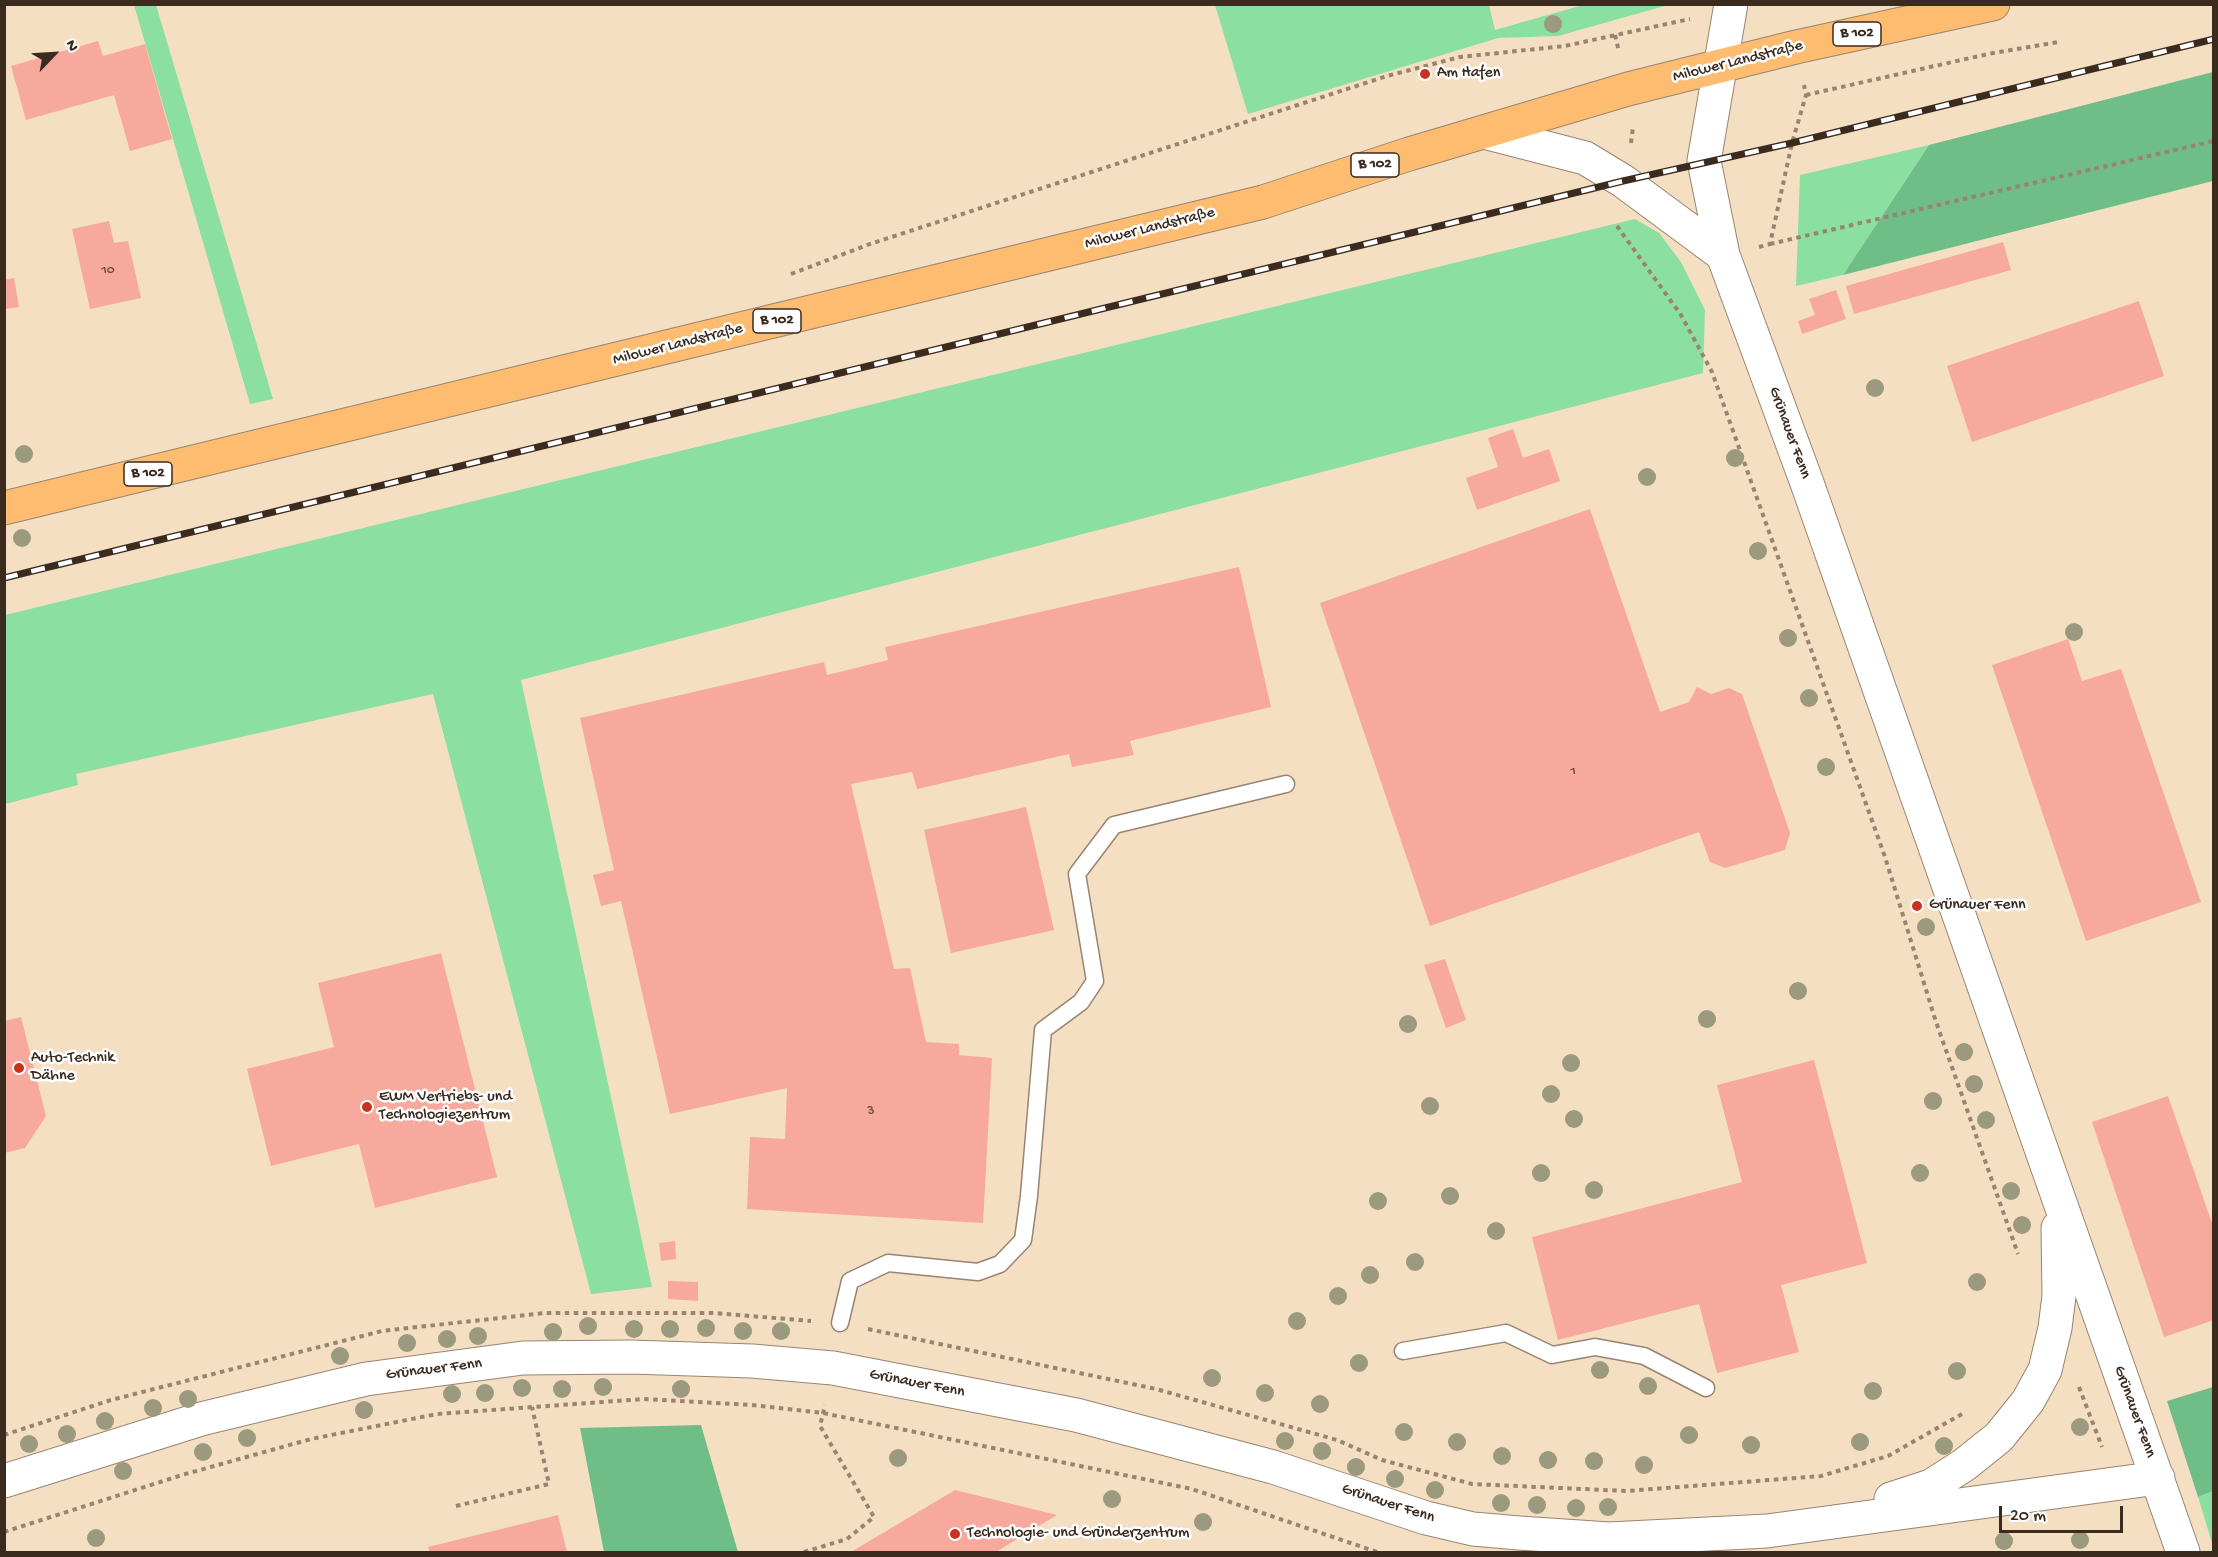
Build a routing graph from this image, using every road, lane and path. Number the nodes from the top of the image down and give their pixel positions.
1 (1993, 4) edge
2 (1731, 8) edge
3 (1615, 35) junction
4 (2059, 42) dead end
5 (1796, 47) junction
6 (1722, 65) junction
7 (1628, 89) junction
8 (1806, 96) junction
9 (1488, 133) junction
10 (2214, 141) edge
11 (1623, 181) junction
12 (1770, 244) junction
13 (1723, 255) junction
14 (787, 275) dead end
15 (4, 508) edge
16 (1286, 784) dead end
17 (2058, 1202) junction
18 (2018, 1256) dead end
19 (840, 1323) joint
20 (1403, 1351) dead end
21 (833, 1368) junction
22 (2045, 1370) junction
23 (1706, 1388) dead end
24 (532, 1407) junction
25 (823, 1413) junction
26 (1964, 1413) dead end
27 (2158, 1478) junction
28 (4, 1481) edge
29 (2116, 1484) junction
30 (456, 1506) dead end
31 (1827, 1521) junction
32 (4, 1532) edge
33 (804, 1552) edge
34 (1377, 1552) edge
35 (2183, 1552) edge

1 - 5 main road, Milower Landstraße / B 102
2 - 3 path
2 - 6 street
3 - 7 path
3 - 14 path
4 - 8 path
5 - 6 main road, Milower Landstraße / B 102
5 - 8 path
6 - 7 main road, Milower Landstraße / B 102
6 - 13 street, Grünauer Fenn
7 - 9 main road, Milower Landstraße / B 102
7 - 11 path
8 - 12 path
9 - 11 street, Milower Landstraße
9 - 15 main road, Milower Landstraße / B 102
10 - 12 path
11 - 13 street, Milower Landstraße
11 - 18 path
12 - 13 path
13 - 17 street, Grünauer Fenn
16 - 19 lane
17 - 22 street, Grünauer Fenn
17 - 27 street, Grünauer Fenn
19 - 26 path
20 - 23 lane
21 - 25 path
21 - 28 street, Grünauer Fenn
21 - 31 street, Grünauer Fenn
22 - 29 path
22 - 31 street, Grünauer Fenn
24 - 25 path
24 - 30 path
24 - 32 path
25 - 33 path
25 - 34 path
27 - 29 street, Grünauer Fenn
27 - 35 street
29 - 31 street, Grünauer Fenn

